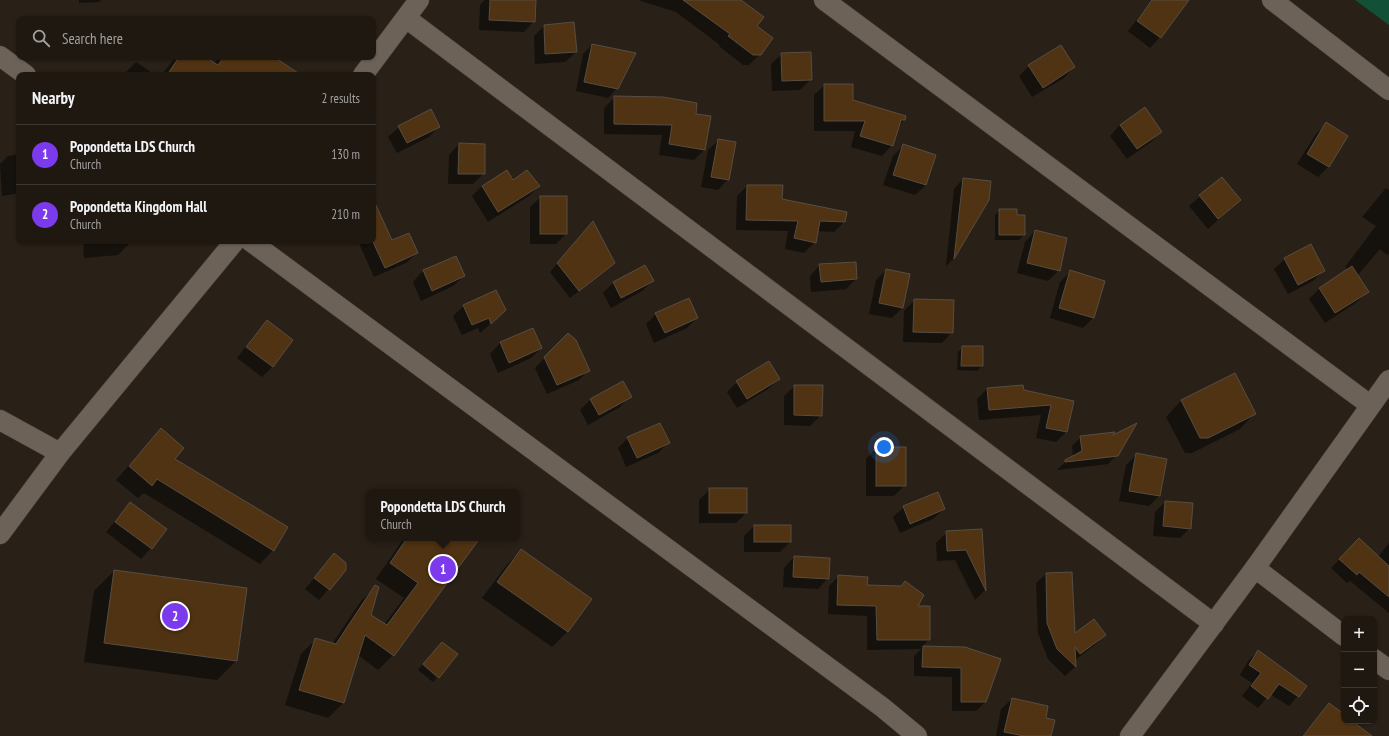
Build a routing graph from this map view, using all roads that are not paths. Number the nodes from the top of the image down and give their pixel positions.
1 (419, 0) edge
2 (824, 0) edge
3 (1272, 0) edge
4 (406, 18) junction
5 (0, 56) edge
6 (376, 58) edge
7 (374, 60) edge
8 (22, 72) edge
9 (365, 72) edge
10 (1389, 90) edge
11 (233, 244) edge
12 (254, 244) edge
13 (1389, 380) edge
14 (1370, 405) junction
15 (0, 420) edge
16 (60, 453) junction
17 (0, 534) edge
18 (1255, 568) junction
19 (1214, 624) junction
20 (1341, 634) edge
21 (1377, 661) edge
22 (1389, 670) edge
23 (916, 736) edge
24 (1130, 736) edge

1 - 4 street
2 - 14 street
3 - 10 street
4 - 6 street
4 - 19 street
5 - 8 street
7 - 9 street
11 - 16 street
12 - 23 street
13 - 14 street
14 - 18 street
15 - 16 street
16 - 17 street
18 - 19 street
18 - 20 street
19 - 24 street
21 - 22 street

